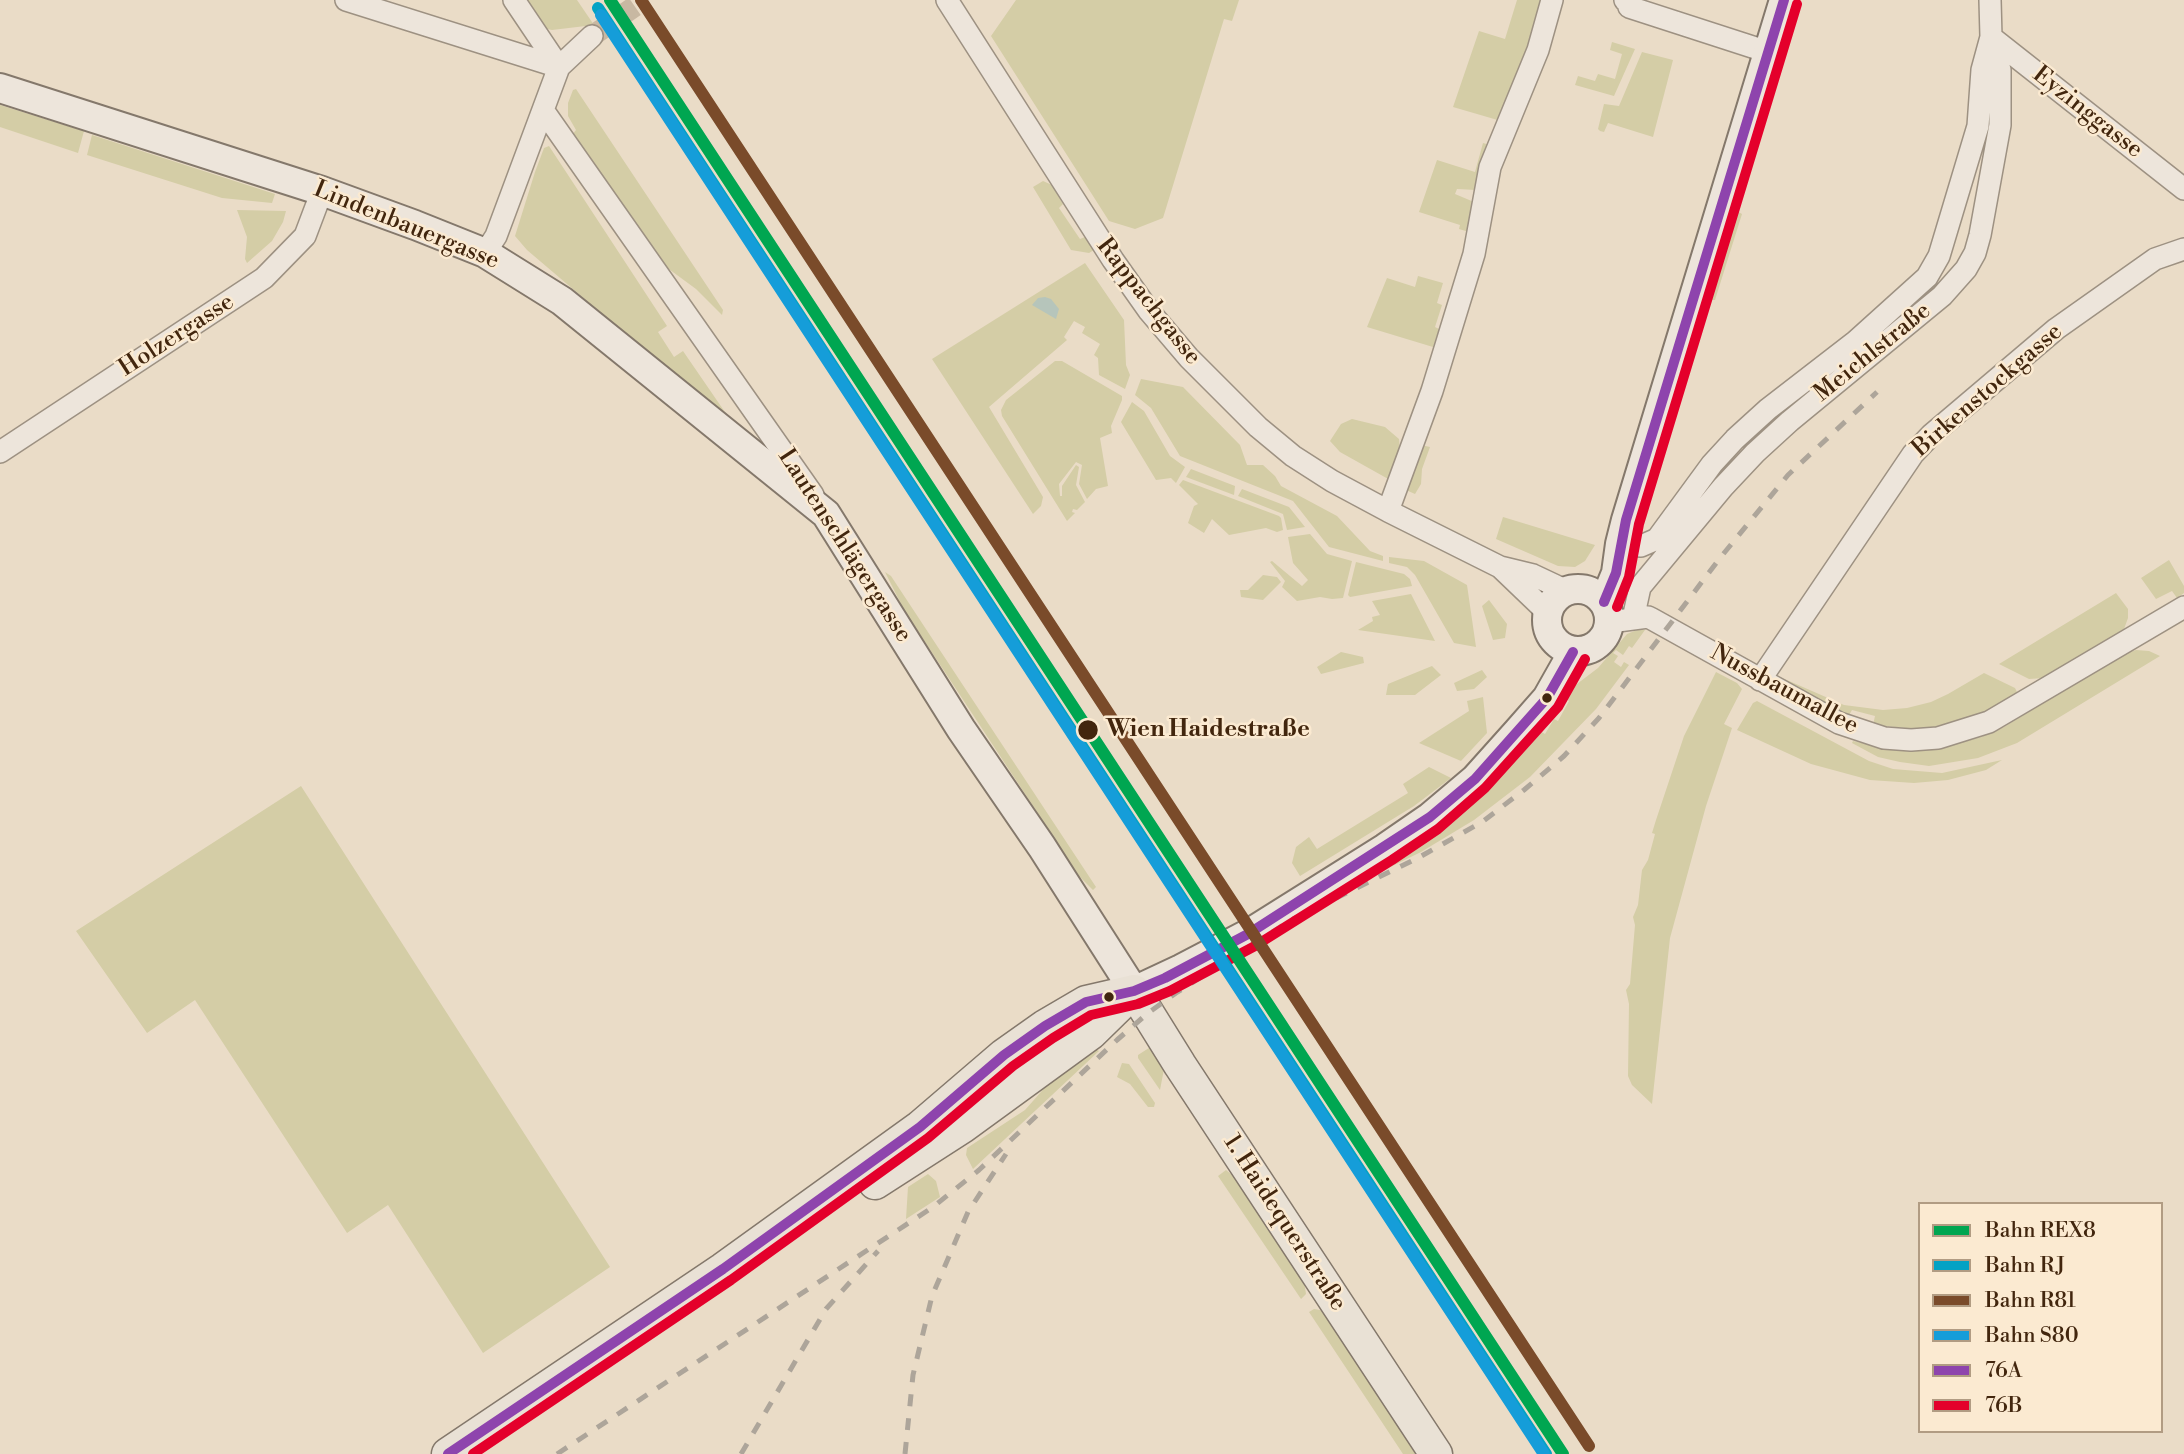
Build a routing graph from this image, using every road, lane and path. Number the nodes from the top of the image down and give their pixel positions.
1 (346, 0) edge
2 (514, 0) edge
3 (947, 0) edge
4 (1552, 0) edge
5 (1625, 0) edge
6 (1784, 0) edge
7 (1990, 0) edge
8 (593, 36) tunnel mouth
9 (1991, 37) junction
10 (1768, 52) junction
11 (559, 67) junction
12 (0, 88) edge
13 (543, 110) junction
14 (2184, 189) edge
15 (322, 191) junction
16 (2184, 249) edge
17 (485, 253) junction
18 (0, 452) edge
19 (1388, 511) junction
20 (827, 514) junction
21 (1620, 544) junction
22 (1500, 567) junction
23 (1600, 605) junction
24 (2184, 607) edge
25 (1548, 613) junction
26 (1564, 646) junction
27 (1760, 680) junction
28 (1134, 990) junction
29 (448, 1454) edge
30 (1436, 1454) edge

1 - 11 street
2 - 11 street
3 - 19 street, Rappachgasse
4 - 19 street
5 - 10 street
6 - 10 main road
7 - 9 street, Meichlstraße
8 - 11 street
9 - 14 street, Eyzinggasse
9 - 21 street, Meichlstraße
9 - 23 street, Meichlstraße
10 - 21 main road
11 - 13 street
12 - 15 main road, Lindenbauergasse
13 - 17 street
13 - 20 street, Lautenschlägergasse
15 - 17 main road, Lindenbauergasse
15 - 18 street, Holzergasse
16 - 27 street, Birkenstockgasse
17 - 20 main road, Lindenbauergasse
19 - 22 street, Rappachgasse
20 - 28 main road, Lautenschlägergasse
21 - 23 main road
22 - 23 street, Rappachgasse
22 - 25 street, Rappachgasse
23 - 25 main road
23 - 26 main road
23 - 27 street, Nussbaumallee
24 - 27 street, Nussbaumallee
25 - 26 main road
26 - 28 main road
28 - 29 main road
28 - 30 main road, 1. Haidequerstraße

